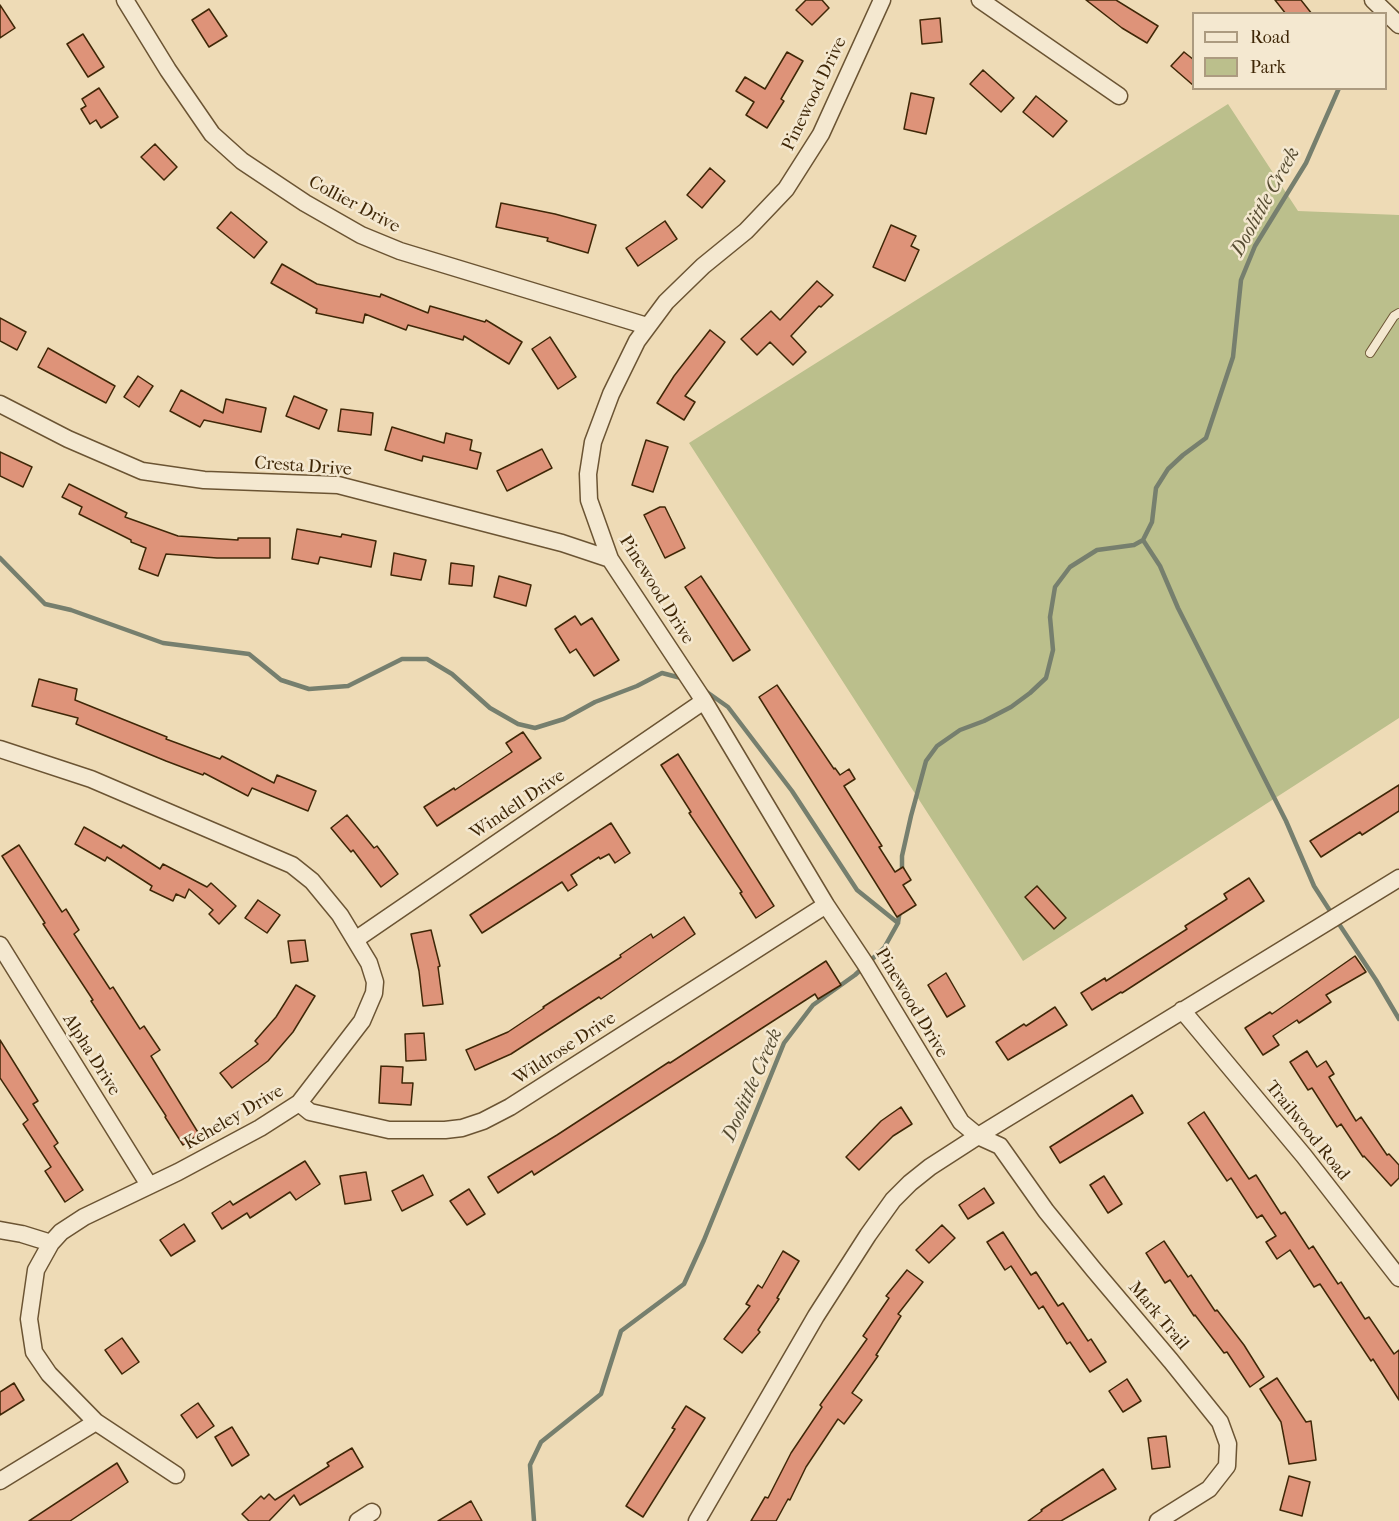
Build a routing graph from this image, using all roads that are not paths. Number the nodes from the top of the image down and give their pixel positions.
1 (125, 0) edge
2 (882, 0) edge
3 (980, 0) edge
4 (1373, 0) edge
5 (1385, 12) edge
6 (1387, 13) edge
7 (1399, 25) edge
8 (1119, 96) dead end
9 (1399, 313) edge
10 (647, 326) junction
11 (1370, 353) dead end
12 (0, 404) edge
13 (610, 559) junction
14 (704, 702) junction
15 (0, 749) edge
16 (1399, 878) edge
17 (826, 905) junction
18 (356, 940) junction
19 (0, 945) edge
20 (1182, 1010) junction
21 (299, 1103) junction
22 (978, 1136) junction
23 (149, 1185) junction
24 (0, 1230) edge
25 (51, 1243) junction
26 (1399, 1278) edge
27 (96, 1422) junction
28 (176, 1475) dead end
29 (0, 1481) edge
30 (372, 1512) dead end
31 (358, 1521) edge
32 (697, 1521) edge
33 (1158, 1521) edge

1 - 10 street, Collier Drive
2 - 10 street, Pinewood Drive
3 - 8 street
4 - 5 street
6 - 7 street
9 - 11 lane
10 - 13 street, Pinewood Drive
12 - 13 street, Cresta Drive
13 - 14 street, Pinewood Drive
14 - 17 street, Pinewood Drive
14 - 18 street, Windell Drive
15 - 18 street, Keheley Drive
16 - 20 street
17 - 21 street, Wildrose Drive
17 - 22 street, Pinewood Drive
18 - 21 street, Keheley Drive
19 - 23 street, Alpha Drive
20 - 22 street
20 - 26 street, Trailwood Road
21 - 23 street, Keheley Drive
22 - 32 street
22 - 33 street, Mark Trail
23 - 25 street, Keheley Drive
24 - 25 street
25 - 27 street, Keheley Drive
27 - 28 street, Keheley Drive
27 - 29 street
30 - 31 street

